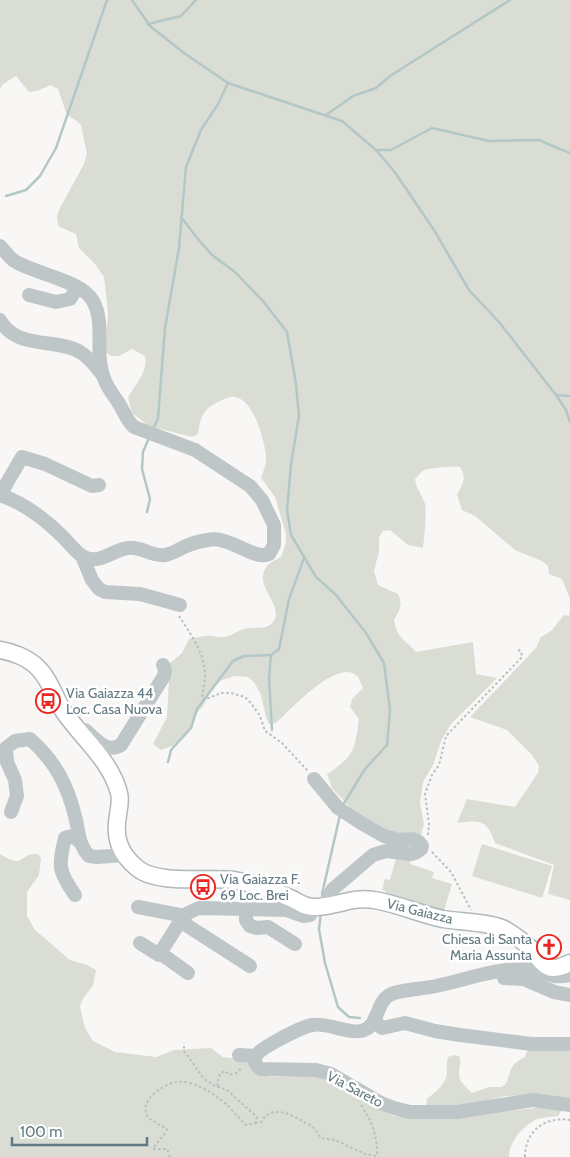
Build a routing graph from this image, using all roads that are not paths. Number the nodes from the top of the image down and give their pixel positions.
1 (0, 246) edge
2 (63, 281) junction
3 (77, 288) junction
4 (29, 295) dead end
5 (64, 301) junction
6 (0, 320) edge
7 (102, 374) junction
8 (99, 485) dead end
9 (1, 496) edge
10 (82, 556) junction
11 (179, 609) road end
12 (0, 650) edge
13 (163, 665) dead end
14 (73, 724) junction
15 (314, 779) road end
16 (11, 812) dead end
17 (80, 842) junction
18 (125, 855) junction
19 (75, 895) dead end
20 (321, 906) junction
21 (138, 907) dead end
22 (246, 910) junction
23 (183, 918) junction
24 (140, 943) dead end
25 (295, 944) dead end
26 (160, 953) junction
27 (570, 963) edge
28 (250, 966) dead end
29 (188, 973) dead end
30 (570, 976) edge
31 (469, 979) junction
32 (570, 995) edge
33 (375, 1018) junction
34 (570, 1044) edge
35 (570, 1106) edge

1 - 2 street
2 - 3 street
2 - 5 street
3 - 5 street
3 - 7 street
4 - 5 street
6 - 7 street
7 - 10 street
8 - 9 street
9 - 10 street
10 - 11 street
12 - 14 main road
13 - 14 street
14 - 18 main road
15 - 20 street
16 - 17 street
17 - 18 street
17 - 19 street
18 - 20 main road
20 - 22 street, Via Gaiazza
20 - 27 main road, Via Gaiazza
21 - 23 street, Via Gaiazza
22 - 23 street, Via Gaiazza
22 - 25 street
23 - 26 street
23 - 28 street, Via Gaiazza
24 - 26 street
26 - 29 street
30 - 31 street
31 - 32 street
31 - 33 street
33 - 34 street
33 - 35 street, Via Sareto

